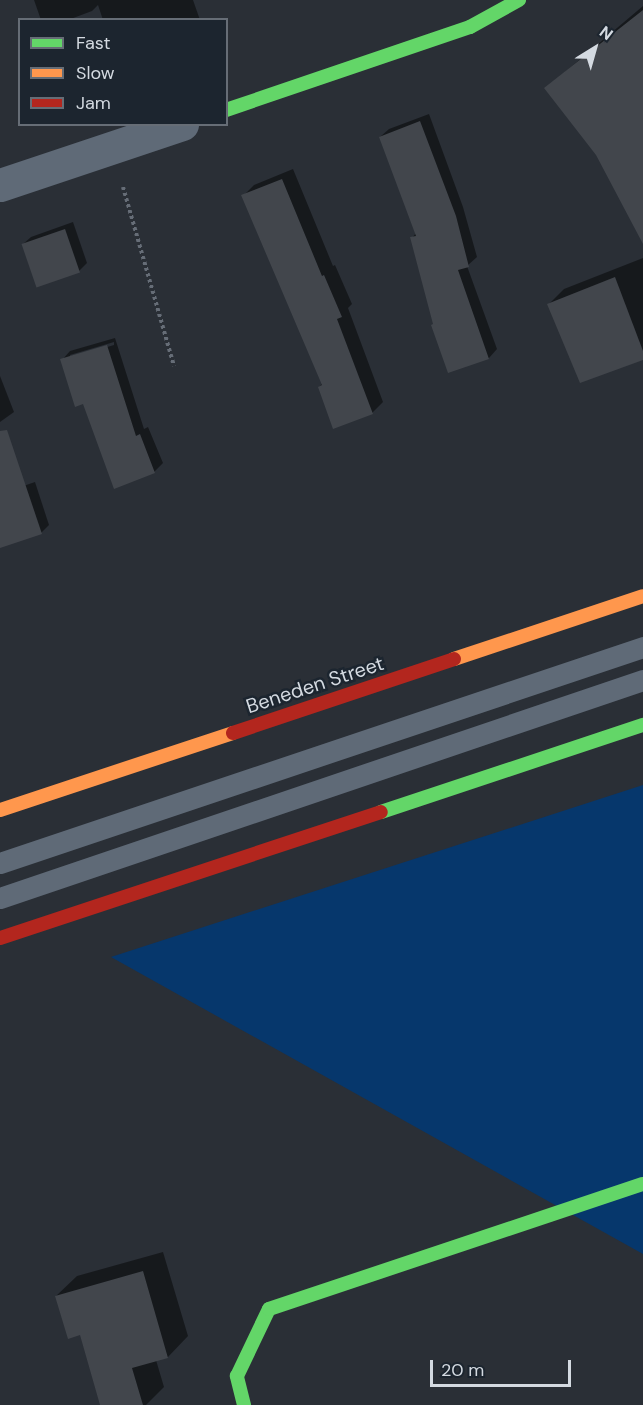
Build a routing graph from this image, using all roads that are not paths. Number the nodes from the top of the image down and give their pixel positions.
1 (519, 0) edge
2 (228, 109) edge
3 (177, 126) edge
4 (0, 185) edge
5 (643, 596) edge
6 (643, 647) edge
7 (643, 680) edge
8 (643, 725) edge
9 (0, 810) edge
10 (0, 863) edge
11 (0, 898) edge
12 (0, 938) edge
13 (643, 1184) edge
14 (244, 1405) edge

1 - 2 main road
3 - 4 street
5 - 9 main road, Beneden Street
6 - 10 lane
7 - 11 lane
8 - 12 main road
13 - 14 main road

